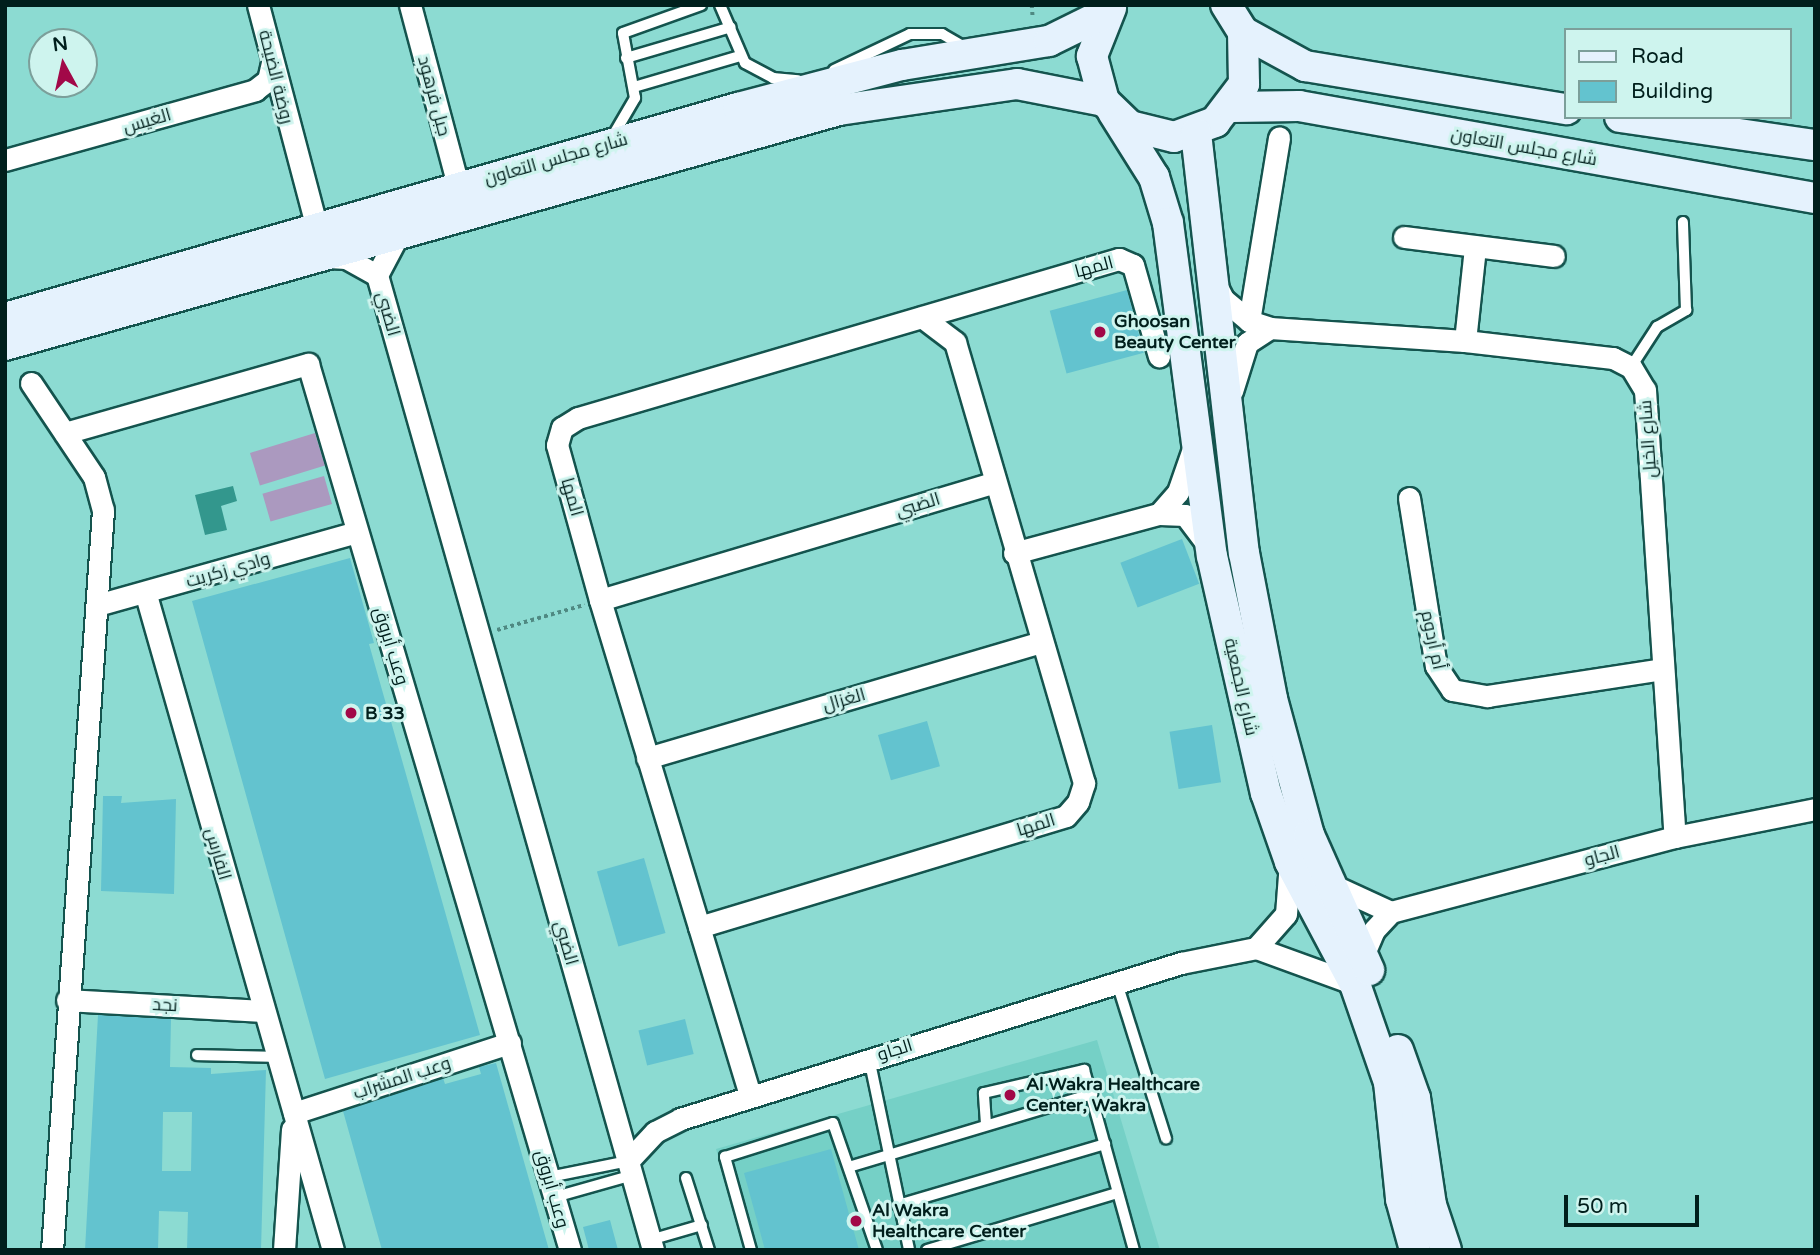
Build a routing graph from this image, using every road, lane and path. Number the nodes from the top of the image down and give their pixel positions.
1 (258, 5) edge
2 (410, 5) edge
3 (701, 5) edge
4 (720, 5) edge
5 (1226, 5) edge
6 (1111, 8) edge
7 (731, 27) junction
8 (1243, 32) junction
9 (970, 51) junction
10 (740, 56) junction
11 (626, 58) junction
12 (272, 62) junction
13 (634, 87) junction
14 (1108, 106) junction
15 (1232, 107) junction
16 (1564, 109) edge
17 (1634, 119) edge
18 (1196, 133) junction
19 (1279, 137) dead end
20 (1815, 145) edge
21 (601, 146) junction
22 (5, 160) edge
23 (458, 186) junction
24 (1811, 199) edge
25 (1683, 222) dead end
26 (317, 228) junction
27 (397, 237) junction
28 (1404, 237) dead end
29 (1475, 247) junction
30 (1554, 256) dead end
31 (328, 257) junction
32 (1208, 269) junction
33 (377, 275) junction
34 (922, 317) junction
35 (5, 318) edge
36 (1249, 321) junction
37 (1270, 328) junction
38 (1465, 341) junction
39 (5, 345) edge
40 (1159, 356) dead end
41 (1631, 367) junction
42 (31, 383) dead end
43 (1198, 429) junction
44 (1228, 430) junction
45 (65, 433) junction
46 (995, 482) junction
47 (1409, 498) dead end
48 (1160, 514) junction
49 (357, 532) junction
50 (1014, 552) junction
51 (1212, 556) junction
52 (146, 595) junction
53 (600, 600) junction
54 (97, 605) junction
55 (478, 636) junction
56 (1041, 642) junction
57 (1663, 669) junction
58 (647, 758) junction
59 (1815, 809) edge
60 (1675, 837) junction
61 (1290, 862) junction
62 (1330, 884) junction
63 (1391, 912) junction
64 (699, 927) junction
65 (1256, 948) junction
66 (1359, 970) junction
67 (1117, 983) junction
68 (67, 1000) junction
69 (262, 1011) junction
70 (510, 1043) junction
71 (197, 1055) dead end
72 (277, 1056) junction
73 (869, 1058) junction
74 (1093, 1094) junction
75 (750, 1095) junction
76 (294, 1113) junction
77 (986, 1124) junction
78 (1166, 1138) dead end
79 (1105, 1144) junction
80 (892, 1153) junction
81 (852, 1166) junction
82 (630, 1168) junction
83 (686, 1178) dead end
84 (552, 1187) junction
85 (1117, 1192) junction
86 (898, 1205) junction
87 (702, 1225) junction
88 (652, 1245) edge
89 (933, 1249) edge
90 (52, 1250) edge
91 (284, 1250) edge
92 (333, 1250) edge
93 (570, 1250) edge
94 (709, 1250) edge
95 (751, 1250) edge
96 (877, 1250) edge
97 (909, 1250) edge
98 (1134, 1250) edge
99 (1415, 1250) edge
100 (1446, 1250) edge

1 - 12 street, روضة الضيحة
2 - 23 street, جبل فرهود
3 - 11 lane
4 - 7 lane
5 - 8 main road
6 - 9 main road, شارع مجلس التعاون
6 - 14 main road, شارع الجمعية
7 - 10 lane
7 - 11 lane
8 - 15 main road
8 - 16 main road
9 - 10 lane
9 - 21 main road, شارع مجلس التعاون
10 - 13 lane
11 - 13 lane
12 - 22 street, الغيس
12 - 26 street, روضة الضيحة
13 - 21 lane
14 - 18 main road
14 - 27 main road, شارع مجلس التعاون
14 - 43 main road, شارع الجمعية
15 - 18 main road
15 - 24 main road, شارع مجلس التعاون
17 - 20 main road
18 - 32 main road, شارع الجمعية
19 - 36 street
21 - 23 main road, شارع مجلس التعاون
23 - 26 main road, شارع مجلس التعاون
25 - 41 lane
26 - 35 main road, شارع مجلس التعاون
27 - 31 main road, شارع مجلس التعاون
27 - 33 street, الضبي
28 - 29 street
29 - 30 street
29 - 38 street
31 - 33 street, الضبي
31 - 39 main road, شارع مجلس التعاون
32 - 36 street
32 - 44 main road, شارع الجمعية
33 - 55 street, الضبي
34 - 40 street, المها
34 - 46 street, المها
34 - 53 street, المها
36 - 37 street
37 - 38 street
37 - 44 street
38 - 41 street
41 - 57 street, شارع الخيل
42 - 45 street
43 - 48 street
43 - 51 main road, شارع الجمعية
44 - 62 main road, شارع الجمعية
45 - 49 street, وعب أبروق
45 - 54 street
46 - 50 street, المها
46 - 53 street, الضبي
47 - 57 street, أم أردوم
48 - 50 street
48 - 51 street
49 - 52 street, وادي زكريت
49 - 70 street, وعب أبروق
50 - 56 street, المها
51 - 61 main road, شارع الجمعية
52 - 54 street, وادي زكريت
52 - 69 street, الفارس
53 - 55 path
53 - 58 street, المها
54 - 68 street
55 - 82 street, الضبي
56 - 58 street, الغزال
56 - 64 street, المها
57 - 60 street, شارع الخيل
58 - 64 street, المها
59 - 60 street, الجاو
60 - 63 street, الجاو
61 - 65 street
61 - 66 main road, شارع الجمعية
62 - 63 street
62 - 66 main road, شارع الجمعية
63 - 66 street
64 - 75 street, المها
65 - 66 street
65 - 67 street, الجاو
66 - 99 main road, شارع الجمعية
66 - 100 main road, شارع الجمعية
67 - 73 street, الجاو
67 - 78 lane
68 - 69 street, نجد
68 - 90 street
69 - 72 street, الفارس
70 - 76 street, وعب المشراب
70 - 84 street, وعب أبروق
71 - 72 lane
72 - 76 street, الفارس
73 - 75 street, الجاو
73 - 80 lane
74 - 77 lane
74 - 77 lane
74 - 79 lane
75 - 82 street, الجاو
76 - 91 street, الفارس
76 - 92 street, الفارس
77 - 80 lane
79 - 85 lane
79 - 86 lane
80 - 81 lane
80 - 86 lane
81 - 95 lane
81 - 96 lane
82 - 84 lane
82 - 84 lane, الجاو
82 - 88 street, الضبي
83 - 87 lane
84 - 93 street, وعب أبروق
85 - 89 lane
85 - 98 lane
86 - 97 lane
87 - 88 lane
87 - 94 lane

